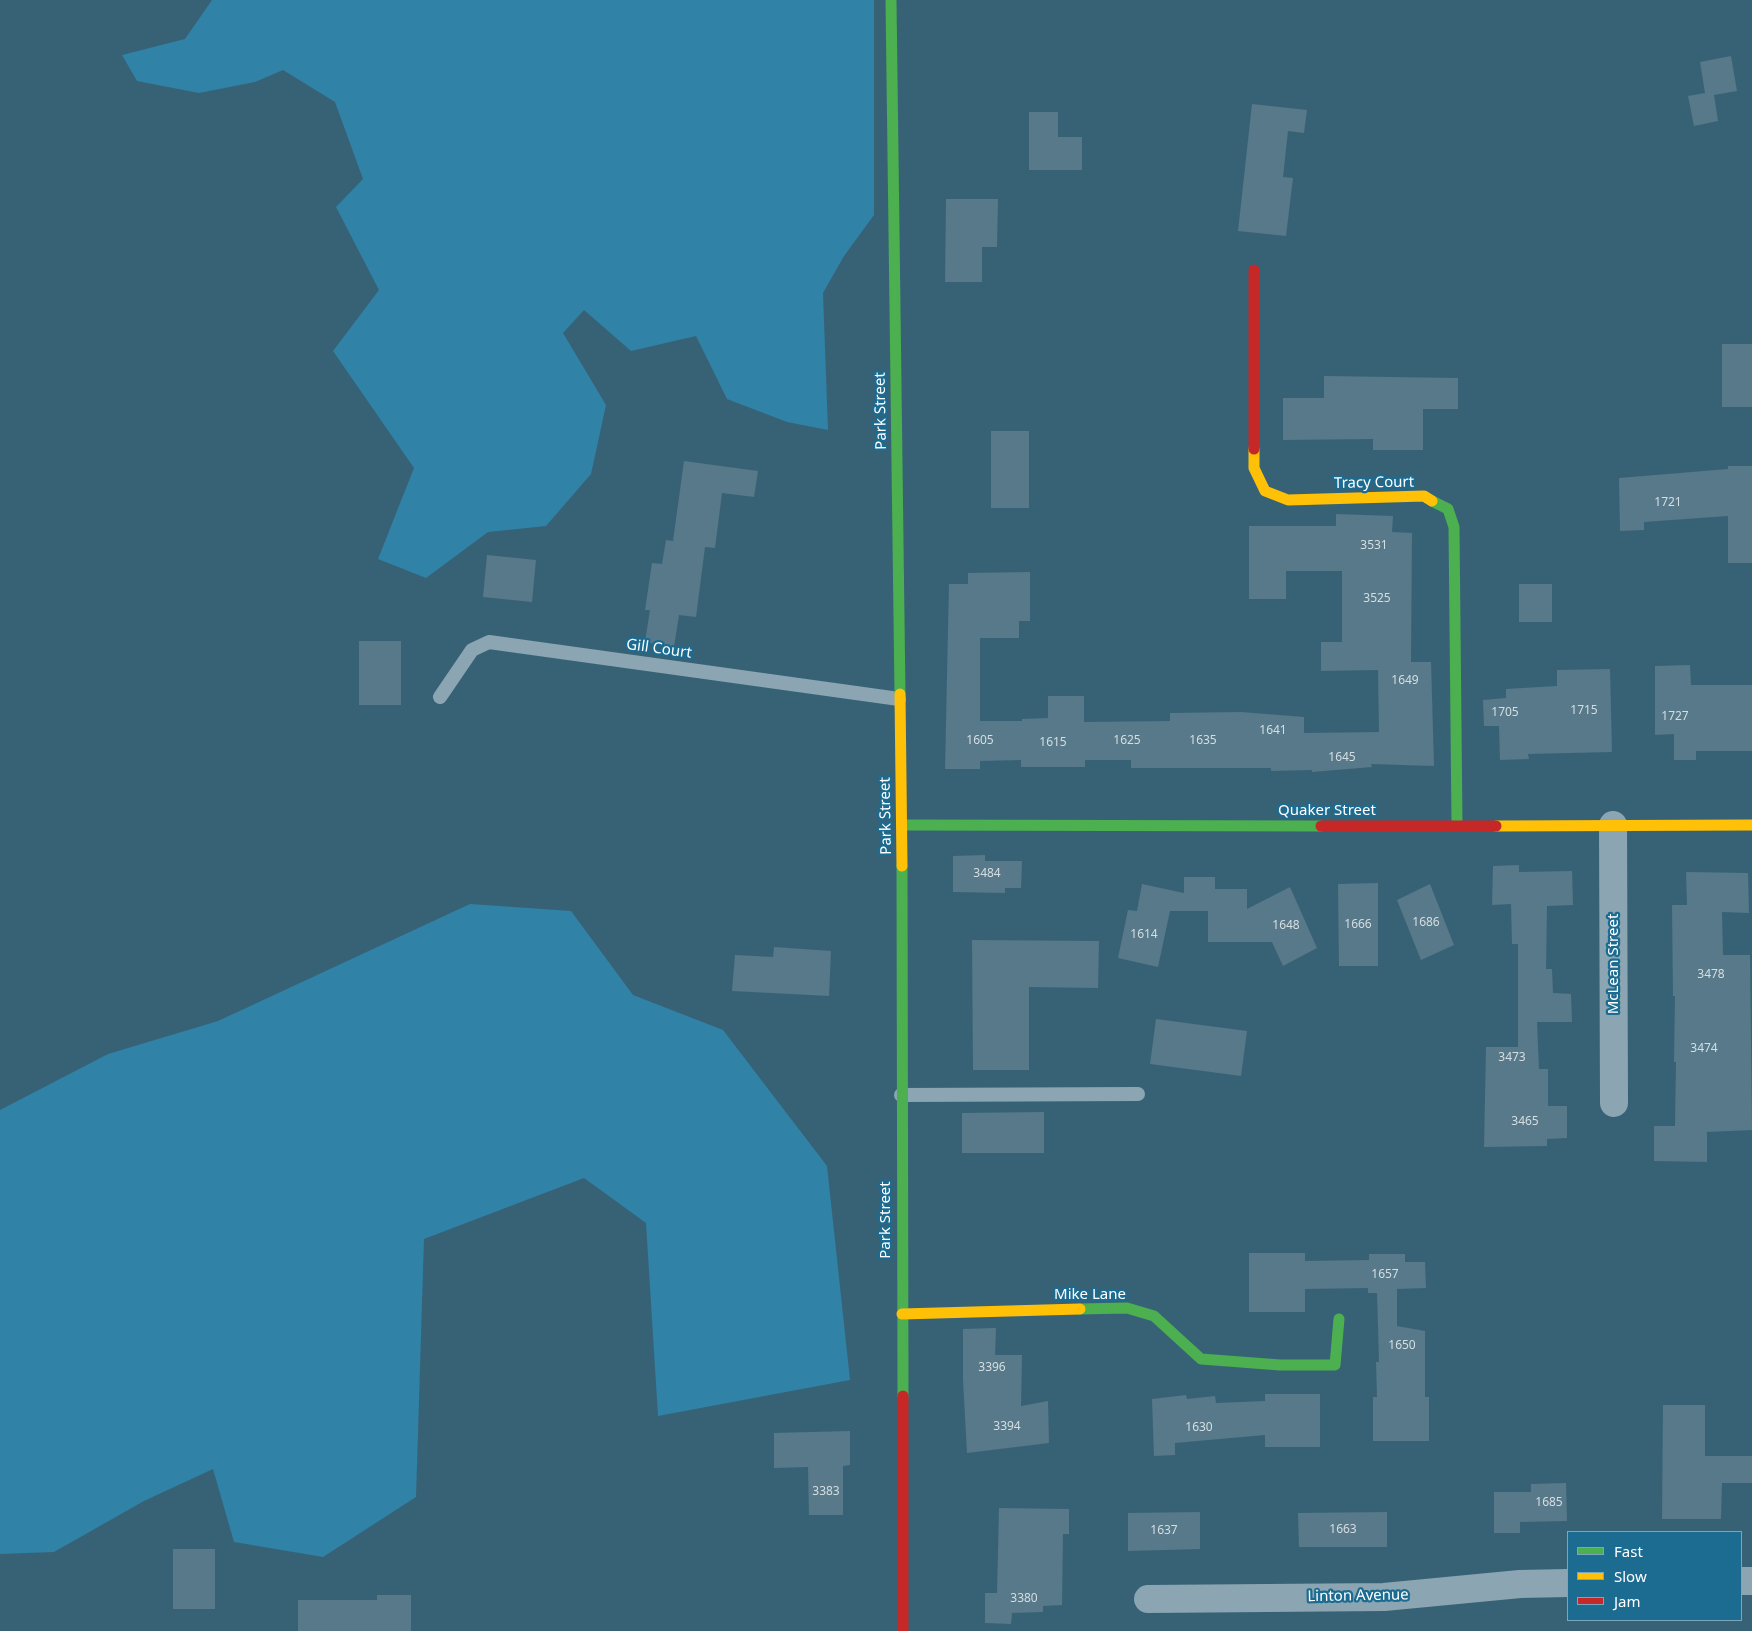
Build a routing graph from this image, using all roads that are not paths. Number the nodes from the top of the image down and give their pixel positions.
1 (891, 0) edge
2 (1254, 270) dead end
3 (440, 697) dead end
4 (899, 699) junction
5 (1613, 824) junction
6 (1752, 824) edge
7 (902, 825) junction
8 (1457, 825) junction
9 (1138, 1094) dead end
10 (901, 1095) junction
11 (1614, 1104) dead end
12 (902, 1314) junction
13 (1339, 1318) dead end
14 (1567, 1584) edge
15 (1148, 1598) dead end
16 (903, 1631) edge

1 - 4 street, Park Street
2 - 8 street, Tracy Court
3 - 4 lane, Gill Court
4 - 7 street, Park Street
5 - 6 street, Quaker Street
5 - 8 street, Quaker Street
5 - 11 street, McLean Street
7 - 8 street, Quaker Street
7 - 10 street, Park Street
9 - 10 lane
10 - 12 street, Park Street
12 - 13 street, Mike Lane
12 - 16 street, Park Street
14 - 15 street, Linton Avenue

